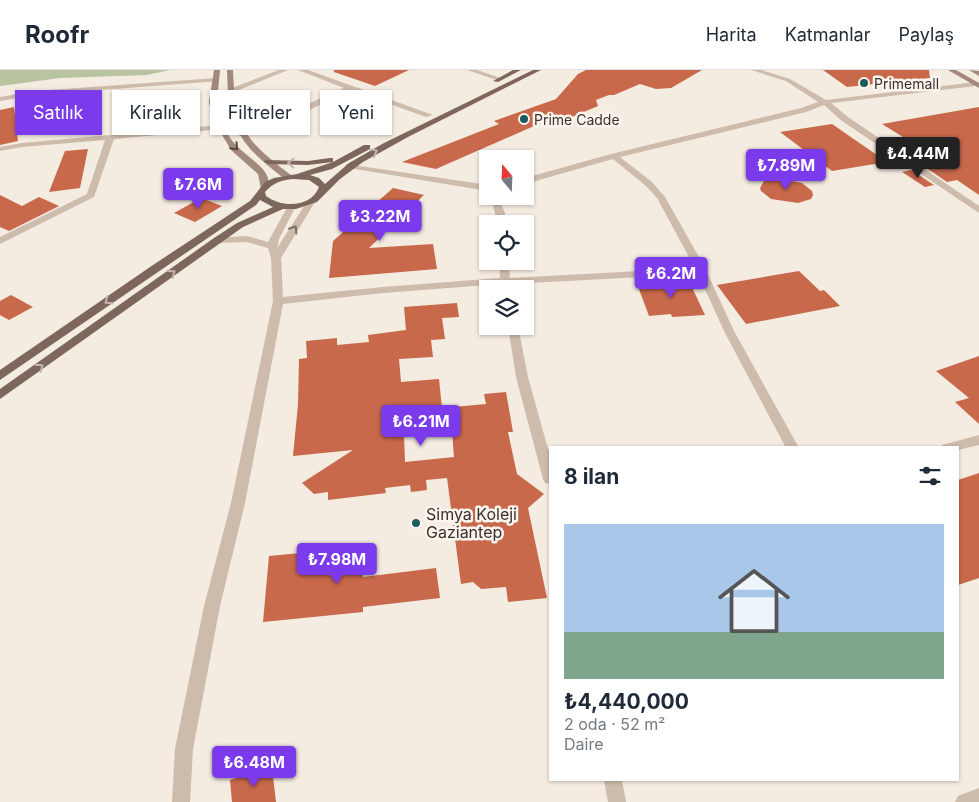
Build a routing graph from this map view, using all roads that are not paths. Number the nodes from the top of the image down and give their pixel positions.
1 (217, 70) edge
2 (230, 70) edge
3 (285, 70) edge
4 (301, 70) edge
5 (470, 70) edge
6 (518, 70) edge
7 (538, 70) edge
8 (754, 70) edge
9 (951, 70) edge
10 (972, 70) edge
11 (979, 74) edge
12 (500, 79) junction
13 (217, 80) junction
14 (491, 84) dead end
15 (977, 85) edge
16 (351, 88) junction
17 (215, 90) edge
18 (231, 90) joint
19 (474, 92) dead end
20 (0, 99) edge
21 (825, 102) junction
22 (310, 106) edge
23 (429, 115) junction
24 (210, 128) edge
25 (225, 135) edge
26 (243, 135) edge
27 (110, 138) junction
28 (0, 149) edge
29 (350, 156) junction
30 (614, 156) junction
31 (268, 162) junction
32 (349, 166) junction
33 (298, 176) junction
34 (288, 177) junction
35 (534, 178) edge
36 (479, 187) edge
37 (263, 190) junction
38 (322, 192) junction
39 (311, 202) junction
40 (286, 206) junction
41 (979, 210) edge
42 (217, 240) junction
43 (0, 241) edge
44 (274, 252) junction
45 (701, 271) junction
46 (534, 283) edge
47 (479, 287) edge
48 (278, 301) junction
49 (515, 335) edge
50 (0, 376) edge
51 (0, 395) edge
52 (979, 440) edge
53 (792, 446) edge
54 (954, 446) edge
55 (549, 475) edge
56 (613, 781) edge
57 (979, 796) edge
58 (181, 802) edge
59 (617, 802) edge
60 (964, 802) edge

1 - 13 street
2 - 18 street
3 - 18 street
4 - 16 street
5 - 12 street
6 - 12 main road
32 -> 7 main road
8 - 21 street
9 - 15 street
10 - 11 street
12 - 14 main road
13 - 17 street
13 - 20 street
15 - 21 street
16 - 22 street
16 - 23 street
19 - 23 main road
21 - 30 street
21 - 41 street
23 - 29 main road
24 - 27 street
25 -> 37 street
26 - 31 street
27 - 28 street
27 - 43 street
29 -> 31 main road
29 - 33 main road
30 - 35 street
30 - 45 street
31 - 34 street
32 - 36 street
32 - 38 main road
33 - 34 main road
33 - 38 main road
34 - 37 main road
37 - 40 main road
37 -> 50 main road
38 - 39 main road
39 - 40 main road
44 -> 39 street
40 - 42 main road
40 - 44 street
42 - 44 street
51 -> 42 main road
44 - 48 street
45 - 46 street
45 - 53 street
47 - 48 street
48 - 58 street
49 - 55 street
52 - 54 street
56 - 59 street
57 - 60 street

